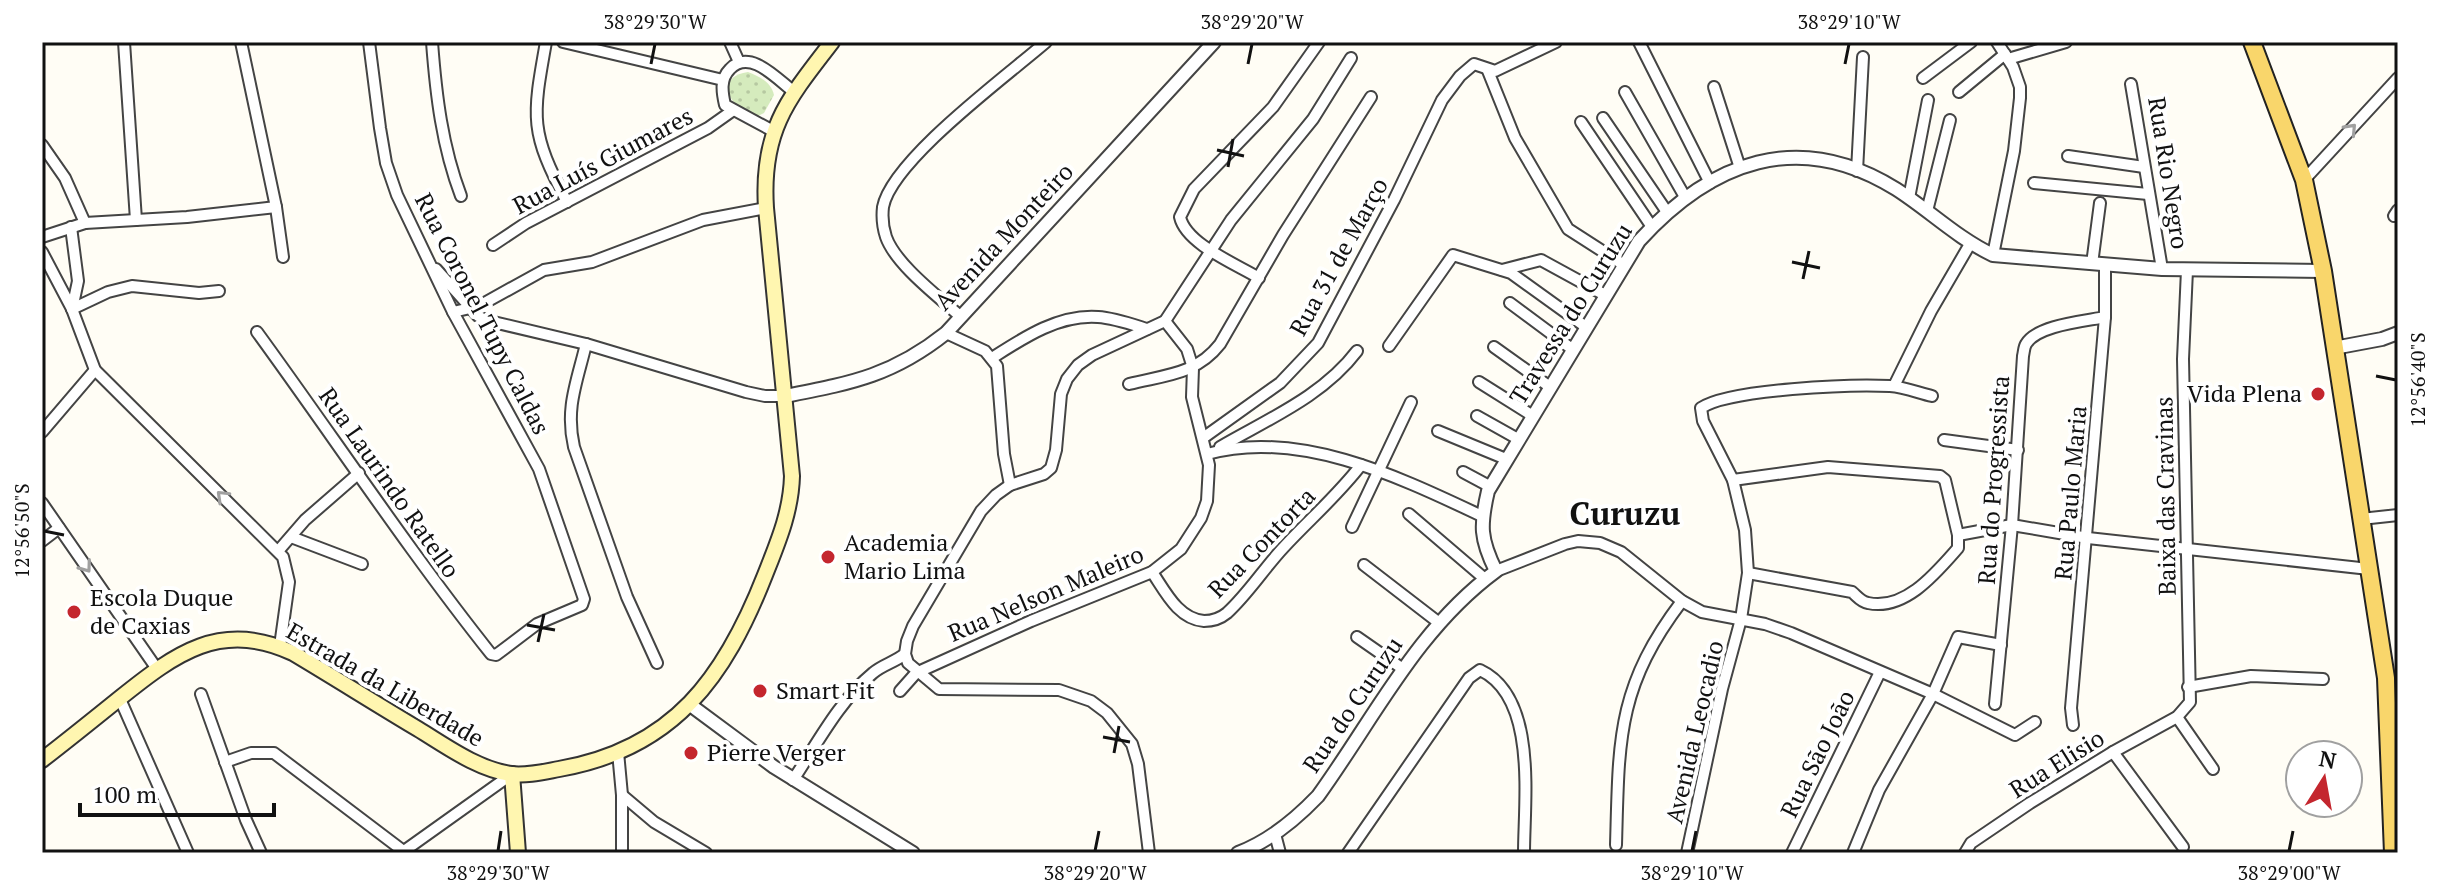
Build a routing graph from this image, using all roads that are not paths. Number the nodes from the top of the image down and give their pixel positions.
1 (124, 42) edge
2 (241, 42) edge
3 (369, 42) edge
4 (432, 42) edge
5 (546, 42) edge
6 (563, 42) edge
7 (730, 42) edge
8 (832, 42) edge
9 (1046, 42) edge
10 (1214, 42) edge
11 (1319, 42) edge
12 (1556, 42) edge
13 (1639, 42) edge
14 (1971, 42) edge
15 (1997, 42) edge
16 (2066, 42) edge
17 (2252, 42) edge
18 (2007, 56) junction
19 (1863, 57) dead end
20 (1351, 58) dead end
21 (739, 62) junction
22 (1488, 71) junction
23 (1923, 78) dead end
24 (2398, 78) edge
25 (723, 80) junction
26 (2131, 84) dead end
27 (1714, 87) dead end
28 (794, 92) junction
29 (1625, 92) dead end
30 (1959, 92) dead end
31 (1371, 97) dead end
32 (1928, 100) dead end
33 (732, 111) junction
34 (1603, 118) dead end
35 (1950, 120) dead end
36 (1581, 122) dead end
37 (773, 131) junction
38 (42, 145) edge
39 (2068, 156) dead end
40 (2144, 167) junction
41 (1740, 168) junction
42 (1857, 171) junction
43 (2304, 180) junction
44 (1710, 183) junction
45 (2034, 183) dead end
46 (2148, 194) junction
47 (461, 196) dead end
48 (1685, 197) junction
49 (1909, 198) junction
50 (567, 202) junction
51 (2100, 203) dead end
52 (276, 207) junction
53 (766, 208) junction
54 (1927, 211) junction
55 (1667, 212) junction
56 (136, 220) junction
57 (85, 223) junction
58 (71, 227) junction
59 (1652, 227) junction
60 (42, 237) edge
61 (1970, 244) junction
62 (493, 245) dead end
63 (1212, 250) junction
64 (42, 252) edge
65 (1993, 255) junction
66 (283, 257) dead end
67 (426, 258) junction
68 (2098, 264) junction
69 (1624, 265) junction
70 (2162, 269) junction
71 (1502, 270) junction
72 (2187, 270) junction
73 (2323, 271) junction
74 (1259, 278) junction
75 (219, 291) dead end
76 (1605, 295) junction
77 (1510, 303) dead end
78 (470, 308) junction
79 (72, 309) junction
80 (453, 312) junction
81 (961, 317) junction
82 (2105, 317) junction
83 (1165, 321) junction
84 (1586, 327) junction
85 (1147, 329) junction
86 (257, 332) dead end
87 (946, 333) junction
88 (2398, 333) edge
89 (586, 344) junction
90 (1389, 346) dead end
91 (1494, 347) dead end
92 (2334, 348) junction
93 (1572, 349) junction
94 (1357, 351) dead end
95 (992, 358) junction
96 (1193, 368) junction
97 (95, 370) junction
98 (1479, 382) dead end
99 (1129, 384) dead end
100 (1894, 386) junction
101 (1550, 387) junction
102 (785, 396) junction
103 (1932, 396) dead end
104 (1411, 402) dead end
105 (1477, 416) dead end
106 (1533, 416) junction
107 (1438, 431) dead end
108 (42, 432) edge
109 (1203, 438) junction
110 (1518, 439) junction
111 (1944, 440) dead end
112 (2018, 450) junction
113 (1207, 454) junction
114 (1506, 459) junction
115 (1361, 465) junction
116 (1378, 470) junction
117 (1463, 472) dead end
118 (359, 473) junction
119 (1733, 480) junction
120 (1010, 485) junction
121 (1491, 487) junction
122 (42, 503) edge
123 (1409, 514) dead end
124 (2398, 515) edge
125 (1482, 516) junction
126 (2361, 519) junction
127 (2012, 525) junction
128 (1352, 527) dead end
129 (59, 528) junction
130 (1958, 535) junction
131 (291, 537) junction
132 (2088, 538) junction
133 (42, 541) edge
134 (2187, 549) junction
135 (279, 550) junction
136 (362, 564) dead end
137 (1364, 565) dead end
138 (2369, 569) junction
139 (1496, 571) junction
140 (1152, 572) junction
141 (1748, 573) junction
142 (1485, 579) junction
143 (1682, 601) junction
144 (1741, 619) junction
145 (1438, 622) junction
146 (1357, 637) dead end
147 (2001, 645) junction
148 (280, 646) junction
149 (491, 654) joint
150 (905, 654) junction
151 (657, 663) dead end
152 (157, 669) junction
153 (1403, 669) junction
154 (1880, 672) junction
155 (916, 673) junction
156 (2323, 679) dead end
157 (2188, 687) junction
158 (900, 691) dead end
159 (201, 694) dead end
160 (1933, 694) junction
161 (120, 699) junction
162 (689, 704) junction
163 (1995, 704) dead end
164 (2182, 711) junction
165 (2035, 722) dead end
166 (2073, 725) dead end
167 (618, 752) junction
168 (2113, 752) junction
169 (42, 760) edge
170 (225, 762) junction
171 (2213, 769) dead end
172 (512, 774) junction
173 (793, 780) junction
174 (622, 795) junction
175 (1275, 834) junction
176 (1616, 845) dead end
177 (2183, 847) dead end
178 (405, 852) edge
179 (188, 853) edge
180 (261, 853) edge
181 (518, 853) edge
182 (622, 853) edge
183 (706, 853) edge
184 (913, 853) edge
185 (1149, 853) edge
186 (1238, 853) edge
187 (1280, 853) edge
188 (1348, 853) edge
189 (1524, 853) edge
190 (1687, 853) edge
191 (1792, 853) edge
192 (1853, 853) edge
193 (1965, 853) edge
194 (2393, 853) edge

1 - 56 street
2 - 52 street
3 - 67 street, Rua Coronel Tupy Caldas
4 - 47 street
5 - 50 street
6 - 25 street
7 - 21 street
8 - 28 main road, Estrada da Liberdade
9 - 81 street
10 - 81 street, Avenida Monteiro
11 - 63 street
12 - 22 street
13 - 44 street
14 - 23 street
15 - 18 street
16 - 18 street
17 - 43 main road
18 - 30 street
18 - 65 street
19 - 42 street
20 - 63 street
21 - 25 street
21 - 28 street
22 - 69 street
22 - 109 street, Rua 31 de Março
43 -> 24 street
25 - 33 street
26 - 40 street, Rua Rio Negro
27 - 41 street
28 - 37 main road, Estrada da Liberdade
29 - 48 street
31 - 74 street
32 - 49 street
33 - 37 street
33 - 50 street, Rua Luís Giumares
34 - 55 street
35 - 54 street
36 - 59 street
37 - 53 main road, Estrada da Liberdade
38 - 57 street
39 - 40 street
40 - 46 street, Rua Rio Negro
41 - 42 street, Travessa do Curuzu
41 - 44 street, Travessa do Curuzu
42 - 49 street, Travessa do Curuzu
43 - 73 main road
44 - 48 street, Travessa do Curuzu
45 - 46 street
46 - 70 street, Rua Rio Negro
48 - 55 street, Travessa do Curuzu
49 - 54 street, Travessa do Curuzu
50 - 62 street, Rua Luís Giumares
51 - 68 street, Rua Paulo Maria
52 - 56 street
52 - 66 street
53 - 78 street
53 - 102 main road, Estrada da Liberdade
54 - 61 street, Travessa do Curuzu
55 - 59 street, Travessa do Curuzu
56 - 57 street
57 - 58 street
58 - 60 street
58 - 79 street
59 - 69 street, Travessa do Curuzu
61 - 65 street, Travessa do Curuzu
61 - 100 street
63 - 74 street
63 - 83 street
64 - 79 street
65 - 68 street, Travessa do Curuzu
67 - 78 street
67 - 80 street, Rua Coronel Tupy Caldas
68 - 70 street, Travessa do Curuzu
68 - 82 street, Rua Paulo Maria
69 - 76 street, Travessa do Curuzu
70 - 72 street, Travessa do Curuzu
71 - 76 street
71 - 84 street
71 - 90 street
72 - 73 street, Rua Rio Negro
72 - 134 street, Baixa das Cravinas
73 - 92 main road
74 - 96 street
75 - 79 street
76 - 84 street, Travessa do Curuzu
77 - 93 street
78 - 80 street
78 - 89 street
79 - 97 street
80 - 149 street, Rua Coronel Tupy Caldas
81 - 87 street, Avenida Monteiro
82 - 112 street, Rua do Progressista
82 - 132 street, Rua Paulo Maria
83 - 85 street
83 - 96 street, Rua Nelson Maleiro
84 - 93 street, Travessa do Curuzu
85 - 95 street
85 - 120 street
86 - 118 street, Rua Laurindo Ratello
87 - 95 street
87 - 102 street, Avenida Monteiro
88 - 92 street
89 - 102 street
89 - 151 street
91 - 101 street
92 - 126 main road
93 - 101 street, Travessa do Curuzu
94 - 113 street
95 - 120 street
96 - 99 street
96 - 109 street, Rua Nelson Maleiro
97 - 108 street
135 -> 97 street
98 - 106 street
100 - 103 street
100 - 119 street, Avenida Leocadio
101 - 106 street, Travessa do Curuzu
102 - 162 main road, Estrada da Liberdade
104 - 116 street
105 - 110 street
106 - 110 street, Travessa do Curuzu
107 - 114 street
109 - 113 street, Rua Nelson Maleiro
110 - 114 street, Travessa do Curuzu
111 - 112 street
112 - 127 street, Rua do Progressista
113 - 115 street
113 - 140 street, Rua Nelson Maleiro
114 - 121 street, Travessa do Curuzu
115 - 116 street
115 - 140 street, Rua Contorta
116 - 125 street
116 - 128 street
117 - 121 street
118 - 131 street
118 - 149 street, Rua Laurindo Ratello
119 - 130 street
119 - 141 street, Avenida Leocadio
120 - 150 street
121 - 125 street, Travessa do Curuzu
122 - 129 street
123 - 142 street
124 - 126 street
125 - 139 street
126 - 138 main road
127 - 130 street
127 - 132 street
127 - 147 street, Rua do Progressista
129 - 133 street
129 -> 152 street
130 - 141 street
131 - 135 street
131 - 136 street
132 - 134 street
132 - 166 street, Rua Paulo Maria
134 - 138 street
134 - 157 street, Baixa das Cravinas
135 - 148 street
137 - 145 street
138 - 194 main road
139 - 142 street, Rua do Curuzu
139 - 143 street
140 - 155 street, Rua Nelson Maleiro
141 - 144 street, Avenida Leocadio
142 - 145 street, Rua do Curuzu
143 - 144 street
143 - 176 street
144 - 154 street
144 - 190 street, Avenida Leocadio
145 - 153 street, Rua do Curuzu
146 - 153 street
147 - 160 street
147 - 163 street, Rua do Progressista
148 - 152 main road, Estrada da Liberdade
148 - 172 main road, Estrada da Liberdade
150 - 155 street
150 - 173 street
152 - 161 main road, Estrada da Liberdade
153 - 175 street, Rua do Curuzu
154 - 160 street
154 - 191 street, Rua São João
155 - 158 street
155 - 185 street
156 - 157 street
157 - 164 street, Baixa das Cravinas
159 - 170 street
160 - 165 street
160 - 192 street
161 - 169 main road, Estrada da Liberdade
161 - 179 street
162 - 167 main road, Estrada da Liberdade
162 - 173 street
164 - 168 street, Rua Elisio
164 - 171 street
167 - 172 main road, Estrada da Liberdade
167 - 174 street
168 - 177 street
168 - 193 street, Rua Elisio
170 - 178 street
170 - 180 street
172 - 178 street
172 - 181 main road
173 - 184 street
174 - 182 street
174 - 183 street
175 - 186 street, Rua do Curuzu
175 - 187 street
188 - 189 street

